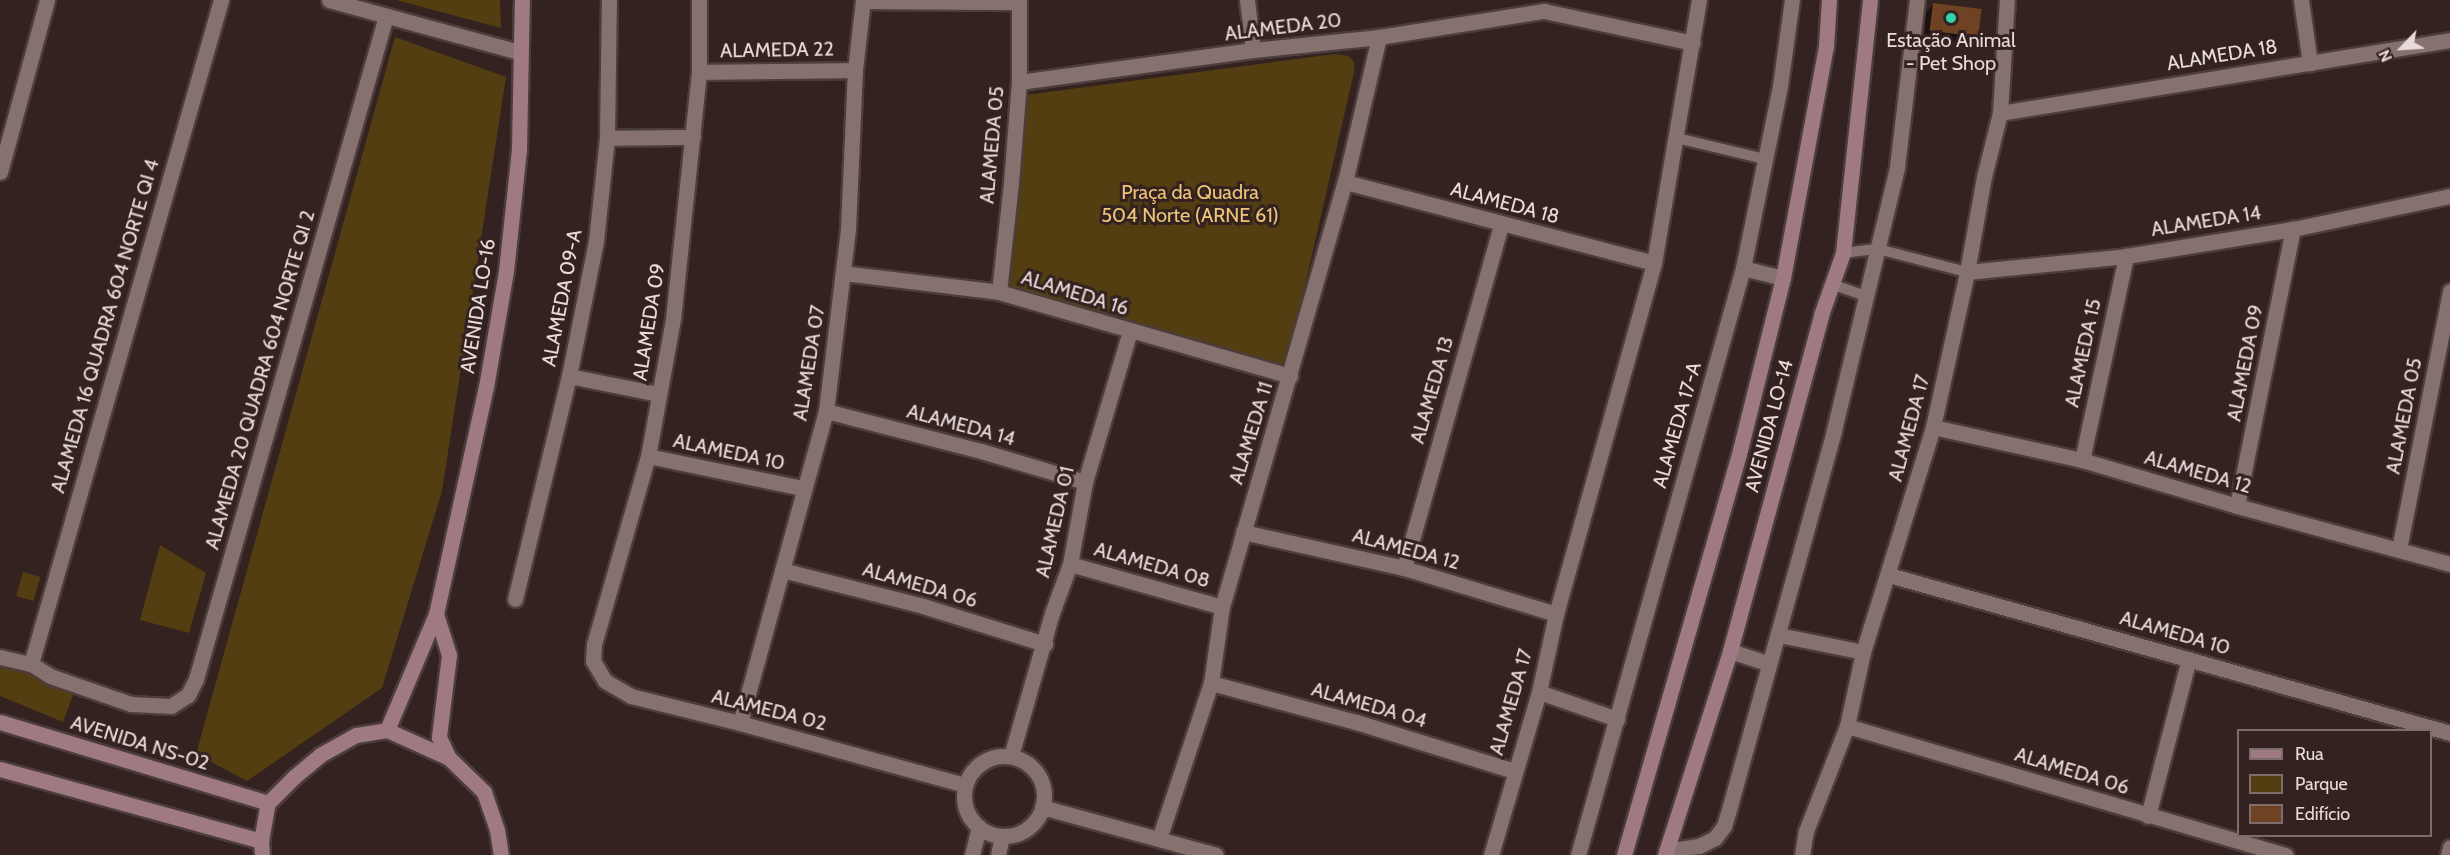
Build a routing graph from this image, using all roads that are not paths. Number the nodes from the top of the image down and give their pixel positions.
1 (47, 0) edge
2 (221, 0) edge
3 (328, 0) edge
4 (522, 0) edge
5 (609, 0) edge
6 (699, 0) edge
7 (1247, 0) edge
8 (1699, 0) edge
9 (1792, 0) edge
10 (1829, 0) edge
11 (1870, 0) edge
12 (1917, 0) edge
13 (2007, 0) edge
14 (2301, 0) edge
15 (863, 1) edge
16 (1019, 1) edge
17 (1544, 6) edge
18 (386, 16) junction
19 (1379, 37) junction
20 (2450, 40) edge
21 (1693, 43) junction
22 (1253, 50) junction
23 (519, 52) junction
24 (2310, 63) junction
25 (855, 70) junction
26 (699, 72) junction
27 (1019, 82) junction
28 (2000, 112) junction
29 (693, 137) junction
30 (608, 138) junction
31 (1677, 138) junction
32 (1765, 159) junction
33 (0, 172) edge
34 (1345, 182) junction
35 (2450, 196) edge
36 (1501, 225) junction
37 (2293, 229) junction
38 (1878, 249) junction
39 (1843, 253) junction
40 (2126, 256) junction
41 (1654, 263) junction
42 (1743, 268) junction
43 (1967, 272) junction
44 (843, 273) junction
45 (1783, 278) junction
46 (1831, 284) junction
47 (2450, 291) edge
48 (999, 292) junction
49 (1865, 296) junction
50 (1130, 332) junction
51 (568, 376) junction
52 (1290, 376) junction
53 (659, 394) junction
54 (826, 411) junction
55 (1934, 427) junction
56 (648, 456) junction
57 (2082, 460) junction
58 (1084, 482) junction
59 (803, 488) junction
60 (2237, 506) junction
61 (1243, 532) junction
62 (2398, 549) junction
63 (1070, 564) junction
64 (2450, 564) edge
65 (1404, 568) junction
66 (782, 570) junction
67 (1889, 575) junction
68 (515, 599) dead end
69 (1222, 607) junction
70 (436, 614) junction
71 (1556, 614) junction
72 (1779, 635) junction
73 (594, 644) joint
74 (1045, 644) junction
75 (1730, 651) junction
76 (1863, 652) junction
77 (0, 657) edge
78 (2189, 659) junction
79 (1768, 663) junction
80 (31, 664) junction
81 (1211, 683) junction
82 (1539, 692) junction
83 (1617, 719) junction
84 (0, 722) edge
85 (740, 723) junction
86 (1847, 726) junction
87 (387, 730) junction
88 (2450, 733) edge
89 (1011, 756) junction
90 (449, 758) junction
91 (0, 769) edge
92 (1514, 771) junction
93 (965, 785) junction
94 (268, 803) junction
95 (1042, 807) junction
96 (2148, 816) junction
97 (979, 827) junction
98 (1002, 836) junction
99 (1159, 839) junction
100 (2450, 847) edge
101 (261, 848) edge
102 (1666, 853) edge
103 (501, 855) edge
104 (972, 855) edge
105 (998, 855) edge
106 (1216, 855) edge
107 (1491, 855) edge
108 (1578, 855) edge
109 (1624, 855) edge
110 (1802, 855) edge
111 (2285, 855) edge
112 (2448, 855) edge

1 - 33 street
2 - 80 street, ALAMEDA 16 QUADRA 604 NORTE QI 4
3 - 18 street
4 - 23 street, AVENIDA LO-16
5 - 30 street, ALAMEDA 09-A
6 - 26 street, ALAMEDA 09
7 - 22 street
8 - 21 street, ALAMEDA 17
9 - 32 street, ALAMEDA 17-A
10 - 45 street, AVENIDA LO-14
11 - 39 street, AVENIDA LO-14
12 - 38 street
13 - 28 street, ALAMEDA 17
14 - 24 street
15 - 16 street
15 - 25 street, ALAMEDA 07
16 - 27 street, ALAMEDA 05
17 - 19 street, ALAMEDA 20
17 - 21 street, ALAMEDA 20
18 - 23 street
18 - 80 street, ALAMEDA 20 QUADRA 604 NORTE QI 2
19 - 22 street, ALAMEDA 20
19 - 34 street, ALAMEDA 11
20 - 24 street, ALAMEDA 18
21 - 31 street, ALAMEDA 17
22 - 27 street, ALAMEDA 20
23 - 70 street, AVENIDA LO-16
24 - 28 street, ALAMEDA 18
25 - 26 street, ALAMEDA 22
25 - 44 street, ALAMEDA 07
26 - 29 street, ALAMEDA 09
27 - 48 street, ALAMEDA 05
28 - 43 street, ALAMEDA 17
29 - 30 street
29 - 53 street, ALAMEDA 09
30 - 51 street, ALAMEDA 09-A
31 - 32 lane
31 - 41 street, ALAMEDA 17
32 - 42 street, ALAMEDA 17-A
34 - 36 street, ALAMEDA 18
34 - 52 street, ALAMEDA 11
35 - 37 street, ALAMEDA 14
36 - 41 street, ALAMEDA 18
36 - 65 street, ALAMEDA 13
37 - 40 street, ALAMEDA 14
37 - 60 street, ALAMEDA 09
38 - 39 lane
38 - 43 lane
38 - 49 street
39 - 46 street, AVENIDA LO-14
40 - 43 street, ALAMEDA 14
40 - 57 street, ALAMEDA 15
41 - 71 street, ALAMEDA 17
42 - 45 street
42 - 83 street, ALAMEDA 17-A
43 - 55 street, ALAMEDA 17
44 - 48 street, ALAMEDA 16
44 - 54 street, ALAMEDA 07
45 - 109 street, AVENIDA LO-14
46 - 49 lane
46 - 75 street, AVENIDA LO-14
47 - 62 street, ALAMEDA 05
48 - 50 street, ALAMEDA 16
49 - 72 street
50 - 52 street, ALAMEDA 16
50 - 58 street, ALAMEDA 01
51 - 53 street
51 - 68 street, ALAMEDA 09-A
52 - 61 street, ALAMEDA 11
53 - 56 street, ALAMEDA 09
54 - 58 street, ALAMEDA 14
54 - 59 street, ALAMEDA 07
55 - 57 street, ALAMEDA 12
55 - 67 street, ALAMEDA 17
56 - 59 street, ALAMEDA 10
56 - 73 street, ALAMEDA 09
57 - 60 street, ALAMEDA 12
58 - 63 street, ALAMEDA 01
59 - 66 street, ALAMEDA 07
60 - 62 street, ALAMEDA 12
61 - 65 street, ALAMEDA 12
61 - 69 street, ALAMEDA 11
62 - 64 street, ALAMEDA 12
63 - 69 street, ALAMEDA 08
63 - 74 street, ALAMEDA 01
65 - 71 street, ALAMEDA 12
66 - 74 street, ALAMEDA 06
66 - 85 street, ALAMEDA 07
67 - 76 street, ALAMEDA 17
67 - 78 street, ALAMEDA 10
69 - 81 street, ALAMEDA 11
70 - 87 street, AVENIDA LO-16
70 - 90 street, AVENIDA LO-16
71 - 82 street, ALAMEDA 17
72 - 76 street
72 - 79 street
73 - 85 street, ALAMEDA 02
74 - 89 street, ALAMEDA 01
75 - 79 street
75 - 102 street, AVENIDA LO-14
76 - 86 street, ALAMEDA 17
77 - 80 street, ALAMEDA 20 QUADRA 604 NORTE QI 2
78 - 88 street, ALAMEDA 10
78 - 96 street
79 - 102 street
81 - 92 street, ALAMEDA 04
81 - 99 street, ALAMEDA 11
82 - 83 street
82 - 92 street, ALAMEDA 17
83 - 108 street, ALAMEDA 17-A
84 - 94 street, AVENIDA NS-02
85 - 93 street, ALAMEDA 02
86 - 96 street, ALAMEDA 06
86 - 110 street, ALAMEDA 17
87 - 90 street
87 - 94 street
89 - 93 street
89 - 95 street
90 - 103 street
91 - 101 street
92 - 107 street, ALAMEDA 17
93 - 97 street
94 - 101 street
95 - 98 street
95 - 99 street
96 - 111 street, ALAMEDA 06
97 - 98 street
97 - 104 street
98 - 105 street
99 - 106 street
100 - 112 street

